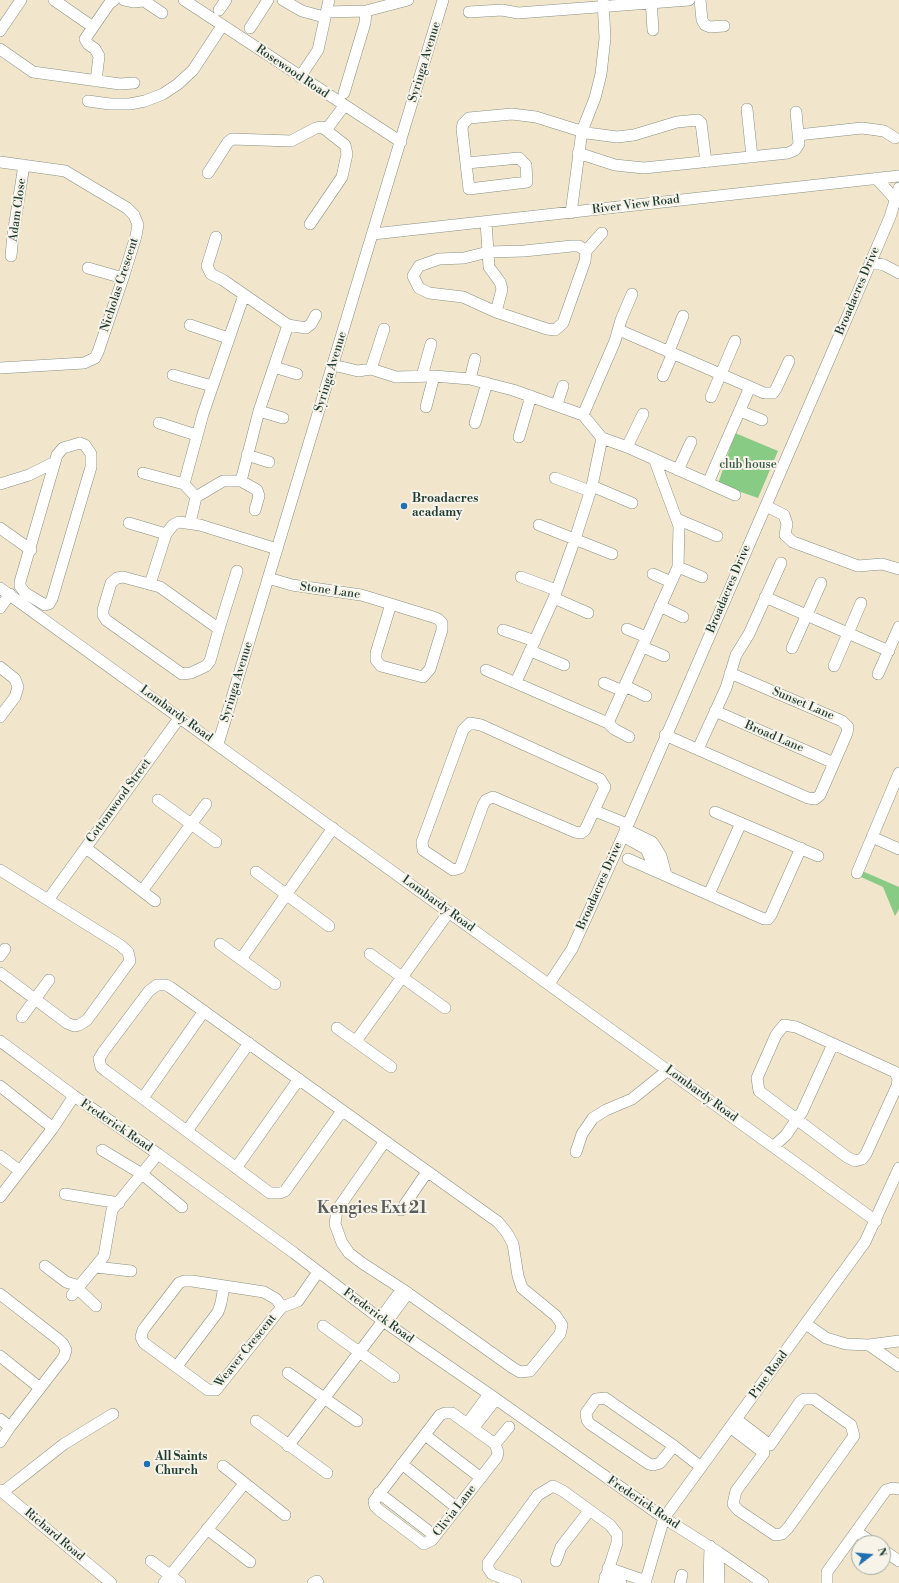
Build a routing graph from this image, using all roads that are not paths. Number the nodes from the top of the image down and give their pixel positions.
1 (21, 0) edge
2 (54, 0) edge
3 (114, 0) edge
4 (124, 0) edge
5 (184, 0) edge
6 (226, 0) edge
7 (268, 0) edge
8 (329, 0) edge
9 (408, 0) edge
10 (443, 0) edge
11 (506, 0) edge
12 (689, 0) edge
13 (700, 0) edge
14 (286, 1) edge
15 (651, 2) edge
16 (604, 4) edge
17 (556, 5) edge
18 (220, 10) dead end
19 (366, 11) junction
20 (469, 12) dead end
21 (507, 12) junction
22 (162, 13) dead end
23 (325, 14) junction
24 (222, 26) junction
25 (724, 26) dead end
26 (93, 27) junction
27 (250, 28) dead end
28 (653, 30) dead end
29 (0, 31) edge
30 (0, 49) edge
31 (300, 77) junction
32 (96, 81) junction
33 (134, 83) dead end
34 (344, 93) dead end
35 (88, 101) dead end
36 (344, 106) junction
37 (747, 109) dead end
38 (796, 112) dead end
39 (326, 130) junction
40 (582, 131) junction
41 (798, 135) junction
42 (896, 138) dead end
43 (401, 142) junction
44 (578, 153) junction
45 (752, 157) junction
46 (0, 162) edge
47 (467, 162) junction
48 (706, 162) junction
49 (24, 165) junction
50 (208, 173) dead end
51 (899, 176) edge
52 (876, 178) junction
53 (899, 188) edge
54 (895, 199) junction
55 (571, 213) junction
56 (486, 222) junction
57 (310, 224) dead end
58 (602, 233) dead end
59 (373, 234) junction
60 (216, 237) dead end
61 (586, 251) junction
62 (488, 252) junction
63 (11, 256) dead end
64 (870, 262) junction
65 (899, 264) edge
66 (884, 265) junction
67 (88, 268) dead end
68 (899, 273) edge
69 (123, 278) junction
70 (632, 294) dead end
71 (244, 295) junction
72 (496, 312) junction
73 (316, 315) dead end
74 (683, 316) dead end
75 (190, 325) dead end
76 (288, 325) junction
77 (384, 329) dead end
78 (619, 330) junction
79 (228, 338) junction
80 (736, 341) dead end
81 (431, 344) dead end
82 (671, 352) junction
83 (475, 359) dead end
84 (789, 361) dead end
85 (333, 365) junction
86 (274, 367) junction
87 (0, 368) edge
88 (371, 369) junction
89 (173, 374) dead end
90 (297, 374) dead end
91 (721, 374) junction
92 (422, 376) junction
93 (434, 376) junction
94 (663, 376) dead end
95 (470, 379) junction
96 (487, 383) junction
97 (212, 386) junction
98 (563, 386) dead end
99 (750, 387) junction
100 (531, 396) junction
101 (711, 397) dead end
102 (557, 404) junction
103 (426, 407) dead end
104 (260, 411) junction
105 (740, 411) junction
106 (643, 414) dead end
107 (583, 415) junction
108 (283, 418) dead end
109 (762, 420) dead end
110 (159, 423) dead end
111 (475, 423) dead end
112 (196, 435) junction
113 (520, 437) dead end
114 (602, 438) junction
115 (692, 442) dead end
116 (627, 447) junction
117 (247, 455) junction
118 (655, 461) junction
119 (55, 462) junction
120 (270, 462) dead end
121 (678, 470) junction
122 (143, 473) dead end
123 (555, 478) dead end
124 (241, 481) junction
125 (708, 483) junction
126 (0, 484) edge
127 (184, 484) junction
128 (591, 488) junction
129 (735, 495) dead end
130 (196, 497) junction
131 (632, 503) dead end
132 (766, 506) junction
133 (255, 510) dead end
134 (677, 519) junction
135 (129, 523) dead end
136 (190, 523) junction
137 (539, 525) dead end
138 (0, 528) edge
139 (166, 534) junction
140 (717, 536) dead end
141 (576, 539) junction
142 (277, 549) junction
143 (31, 550) junction
144 (612, 554) dead end
145 (781, 563) dead end
146 (678, 567) junction
147 (899, 569) edge
148 (237, 571) dead end
149 (653, 574) dead end
150 (521, 577) dead end
151 (702, 577) dead end
152 (268, 578) junction
153 (671, 582) junction
154 (821, 583) dead end
155 (150, 584) junction
156 (0, 588) edge
157 (10, 594) junction
158 (555, 594) junction
159 (765, 597) junction
160 (861, 603) dead end
161 (391, 604) junction
162 (660, 606) junction
163 (0, 608) edge
164 (588, 613) dead end
165 (683, 616) dead end
166 (806, 616) junction
167 (899, 626) edge
168 (628, 629) dead end
169 (219, 630) junction
170 (503, 630) dead end
171 (848, 634) junction
172 (644, 642) junction
173 (533, 646) junction
174 (792, 648) dead end
175 (889, 651) junction
176 (664, 656) dead end
177 (564, 665) dead end
178 (834, 666) dead end
179 (0, 667) edge
180 (486, 670) dead end
181 (730, 673) junction
182 (878, 674) dead end
183 (516, 682) junction
184 (604, 683) dead end
185 (624, 688) junction
186 (646, 696) dead end
187 (715, 712) junction
188 (0, 717) edge
189 (180, 717) junction
190 (608, 723) junction
191 (665, 736) junction
192 (629, 737) dead end
193 (218, 744) junction
194 (698, 749) junction
195 (834, 763) junction
196 (899, 774) edge
197 (158, 800) dead end
198 (206, 804) dead end
199 (594, 811) junction
200 (715, 812) dead end
201 (741, 823) junction
202 (191, 824) junction
203 (333, 828) junction
204 (625, 830) junction
205 (872, 837) junction
206 (216, 842) dead end
207 (86, 848) junction
208 (801, 848) junction
209 (899, 849) edge
210 (818, 856) dead end
211 (628, 859) dead end
212 (0, 870) edge
213 (256, 872) dead end
214 (661, 873) junction
215 (857, 873) dead end
216 (142, 891) junction
217 (287, 894) junction
218 (709, 894) junction
219 (48, 900) junction
220 (155, 901) dead end
221 (449, 912) junction
222 (329, 926) dead end
223 (220, 944) dead end
224 (370, 954) dead end
225 (241, 959) junction
226 (0, 973) edge
227 (403, 978) junction
228 (49, 980) dead end
229 (275, 984) dead end
230 (549, 984) junction
231 (35, 1000) junction
232 (445, 1008) dead end
233 (204, 1011) junction
234 (22, 1017) dead end
235 (337, 1028) dead end
236 (0, 1040) edge
237 (356, 1042) junction
238 (249, 1043) junction
239 (833, 1044) junction
240 (391, 1067) dead end
241 (668, 1070) junction
242 (299, 1079) junction
243 (0, 1086) edge
244 (74, 1096) junction
245 (143, 1098) junction
246 (342, 1111) junction
247 (796, 1121) junction
248 (53, 1128) junction
249 (187, 1131) junction
250 (385, 1141) junction
251 (776, 1144) junction
252 (102, 1150) dead end
253 (576, 1152) dead end
254 (158, 1154) junction
255 (0, 1156) edge
256 (236, 1168) junction
257 (899, 1168) edge
258 (20, 1171) junction
259 (427, 1172) junction
260 (142, 1174) junction
261 (65, 1194) dead end
262 (0, 1197) edge
263 (119, 1203) junction
264 (182, 1207) dead end
265 (401, 1210) dead end
266 (876, 1221) junction
267 (45, 1266) dead end
268 (96, 1267) junction
269 (131, 1271) dead end
270 (318, 1272) junction
271 (224, 1286) junction
272 (76, 1290) junction
273 (405, 1291) junction
274 (0, 1294) edge
275 (96, 1306) dead end
276 (282, 1307) junction
277 (383, 1321) junction
278 (806, 1324) junction
279 (323, 1326) dead end
280 (899, 1341) edge
281 (869, 1345) junction
282 (359, 1352) junction
283 (0, 1356) edge
284 (177, 1366) junction
285 (899, 1366) edge
286 (288, 1373) dead end
287 (394, 1377) dead end
288 (40, 1388) junction
289 (493, 1397) junction
290 (324, 1398) junction
291 (113, 1414) dead end
292 (0, 1419) edge
293 (256, 1421) dead end
294 (357, 1421) dead end
295 (733, 1423) junction
296 (470, 1426) junction
297 (509, 1426) dead end
298 (10, 1427) junction
299 (425, 1434) junction
300 (0, 1442) edge
301 (495, 1444) junction
302 (288, 1446) junction
303 (674, 1446) junction
304 (767, 1449) junction
305 (402, 1464) junction
306 (223, 1466) dead end
307 (701, 1467) junction
308 (327, 1473) dead end
309 (481, 1478) junction
310 (244, 1484) junction
311 (899, 1489) edge
312 (1, 1491) edge
313 (457, 1508) junction
314 (589, 1511) junction
315 (285, 1515) dead end
316 (664, 1518) junction
317 (207, 1529) junction
318 (857, 1532) junction
319 (861, 1535) edge
320 (714, 1549) junction
321 (152, 1561) dead end
322 (556, 1561) dead end
323 (250, 1562) dead end
324 (606, 1576) edge
325 (167, 1579) edge
326 (110, 1582) edge
327 (645, 1582) edge
328 (180, 1583) edge
329 (313, 1583) edge
330 (318, 1583) edge
331 (516, 1583) edge
332 (621, 1583) edge
333 (709, 1583) edge
334 (719, 1583) edge
335 (763, 1583) edge
336 (827, 1583) edge

1 - 29 street
2 - 26 street
3 - 26 street
4 - 22 street
5 - 24 street, Rosewood Road
6 - 18 street
7 - 27 street
8 - 23 street
9 - 19 street
10 - 43 street, Syringa Avenue
11 - 21 street
12 - 15 street
13 - 25 street
14 - 23 street
15 - 16 street
15 - 28 street
16 - 17 street
16 - 40 street
17 - 21 street
19 - 23 street
19 - 34 street
20 - 21 street
23 - 31 street
24 - 31 street, Rosewood Road
24 - 35 street
26 - 32 street
30 - 32 street
31 - 36 street, Rosewood Road
32 - 33 street
36 - 39 street
36 - 43 street, Rosewood Road
37 - 45 street
38 - 41 street
39 - 50 street
39 - 57 street
40 - 44 street
40 - 47 street
40 - 48 street
41 - 42 street
41 - 45 street
43 - 59 street, Syringa Avenue
44 - 48 street
44 - 55 street
45 - 48 street
46 - 49 street, Nicholas Crescent
47 - 47 street
49 - 63 street, Adam Close
49 - 69 street, Nicholas Crescent
51 - 52 street, River View Road
52 - 54 street
52 - 55 street, River View Road
53 - 54 street, Broadacres Drive
54 - 64 street, Broadacres Drive
55 - 56 street, River View Road
56 - 59 street, River View Road
56 - 62 street
58 - 61 street
59 - 85 street, Syringa Avenue
60 - 71 street
61 - 62 street
61 - 72 street
62 - 72 street
62 - 72 street
64 - 66 street
64 - 132 street, Broadacres Drive
65 - 66 street
66 - 68 street
67 - 69 street
69 - 87 street, Nicholas Crescent
70 - 78 street
71 - 76 street
71 - 79 street
73 - 76 street
74 - 82 street
75 - 79 street
76 - 86 street
77 - 88 street
78 - 82 street
78 - 107 street
79 - 97 street
80 - 91 street
81 - 92 street
82 - 91 street
82 - 94 street
83 - 95 street
84 - 99 street
85 - 88 street
85 - 142 street, Syringa Avenue
86 - 90 street
86 - 104 street
88 - 92 street
89 - 97 street
91 - 99 street
91 - 101 street
92 - 93 street
93 - 95 street
93 - 103 street
95 - 96 street
96 - 100 street
96 - 111 street
97 - 112 street
98 - 102 street
99 - 105 street
100 - 102 street
100 - 113 street
102 - 107 street
104 - 108 street
104 - 117 street
105 - 109 street
105 - 125 street
106 - 116 street
107 - 114 street
110 - 112 street
112 - 127 street
114 - 116 street
114 - 128 street
115 - 121 street
116 - 118 street
117 - 120 street
117 - 124 street
118 - 121 street
118 - 134 street
119 - 126 street
119 - 143 street
119 - 143 street
121 - 125 street
122 - 127 street
123 - 128 street
124 - 130 street
124 - 133 street
125 - 129 street
127 - 130 street
128 - 131 street
128 - 141 street
130 - 136 street
132 - 147 street
132 - 191 street, Broadacres Drive
134 - 140 street
134 - 146 street
135 - 139 street
136 - 139 street
136 - 142 street
137 - 141 street
138 - 143 street
139 - 155 street
141 - 144 street
141 - 158 street
142 - 152 street, Syringa Avenue
145 - 159 street
146 - 151 street
146 - 153 street
148 - 169 street
149 - 153 street
150 - 158 street
152 - 161 street, Stone Lane
152 - 193 street, Syringa Avenue
153 - 162 street
154 - 166 street
155 - 169 street
155 - 169 street
156 - 157 street, Lombardy Road
157 - 163 street
157 - 189 street, Lombardy Road
158 - 164 street
158 - 173 street
159 - 166 street
159 - 181 street
160 - 171 street
161 - 161 street, Stone Lane
162 - 165 street
162 - 172 street
166 - 171 street
166 - 174 street
167 - 175 street
168 - 172 street
170 - 173 street
171 - 175 street
171 - 178 street
172 - 176 street
172 - 185 street
173 - 177 street
173 - 183 street
175 - 182 street
179 - 188 street
180 - 183 street
181 - 187 street
181 - 195 street, Sunset Lane
183 - 190 street
184 - 185 street
185 - 186 street
185 - 190 street
187 - 194 street
187 - 195 street, Broad Lane
189 - 193 street, Lombardy Road
189 - 207 street, Cottonwood Street
190 - 192 street
191 - 194 street, Sunset Lane
191 - 204 street, Broadacres Drive
193 - 203 street, Lombardy Road
194 - 195 street, Sunset Lane
196 - 205 street
197 - 202 street
198 - 202 street
199 - 199 street
199 - 204 street
200 - 201 street
201 - 208 street
201 - 218 street
202 - 206 street
202 - 216 street
203 - 217 street
203 - 221 street, Lombardy Road
204 - 214 street
204 - 230 street, Broadacres Drive
205 - 209 street
205 - 215 street
207 - 216 street
207 - 219 street, Cottonwood Street
208 - 210 street
208 - 218 street
211 - 214 street
212 - 219 street
213 - 217 street
214 - 218 street
216 - 220 street
217 - 222 street
217 - 225 street
219 - 231 street
221 - 227 street
221 - 230 street, Lombardy Road
223 - 225 street
224 - 227 street
225 - 229 street
226 - 231 street
227 - 232 street
227 - 237 street
228 - 231 street
230 - 241 street, Lombardy Road
231 - 234 street
233 - 238 street
233 - 245 street
233 - 245 street
235 - 237 street
236 - 244 street, Frederick Road
237 - 240 street
238 - 242 street
238 - 249 street
239 - 247 street
239 - 247 street
239 - 247 street
241 - 251 street, Lombardy Road
241 - 253 street
242 - 246 street
242 - 256 street
243 - 248 street
244 - 248 street
244 - 254 street, Frederick Road
245 - 249 street
246 - 250 street
246 - 256 street
247 - 251 street
248 - 258 street
249 - 256 street
250 - 259 street
250 - 273 street
251 - 266 street, Lombardy Road
252 - 260 street
254 - 260 street
254 - 270 street, Frederick Road
255 - 258 street
257 - 266 street, Pine Road
258 - 262 street
259 - 265 street
259 - 273 street
260 - 263 street
260 - 264 street
261 - 263 street
263 - 268 street
266 - 278 street, Pine Road
267 - 272 street
268 - 269 street
268 - 272 street
270 - 276 street, Weaver Crescent
270 - 277 street, Frederick Road
271 - 276 street, Weaver Crescent
271 - 284 street
271 - 284 street, Weaver Crescent
272 - 275 street
273 - 277 street
274 - 288 street
276 - 284 street, Weaver Crescent
277 - 282 street
277 - 289 street, Frederick Road
278 - 281 street
278 - 295 street, Pine Road
279 - 282 street
280 - 281 street
281 - 285 street
282 - 287 street
282 - 290 street
283 - 288 street
286 - 290 street
288 - 298 street
289 - 296 street
289 - 316 street, Frederick Road
290 - 294 street
290 - 302 street
291 - 312 street
292 - 298 street
293 - 302 street
295 - 304 street
295 - 307 street, Pine Road
296 - 299 street, Clivia Lane
296 - 301 street, Clivia Lane
297 - 301 street
298 - 300 street
299 - 305 street, Clivia Lane
299 - 309 street
301 - 309 street, Clivia Lane
302 - 308 street
303 - 303 street
303 - 307 street
304 - 304 street
305 - 313 street
305 - 313 street, Clivia Lane
306 - 310 street
307 - 316 street, Pine Road
309 - 313 street, Clivia Lane
310 - 315 street
310 - 317 street
311 - 318 street
312 - 326 street, Richard Road
314 - 322 street
314 - 324 street
314 - 331 street
316 - 320 street, Frederick Road
316 - 327 street, Pine Road
317 - 323 street
317 - 325 street
318 - 319 street
318 - 336 street
320 - 333 street
320 - 334 street
320 - 335 street, Frederick Road
321 - 325 street
324 - 327 street
324 - 332 street
325 - 328 street
329 - 330 street

